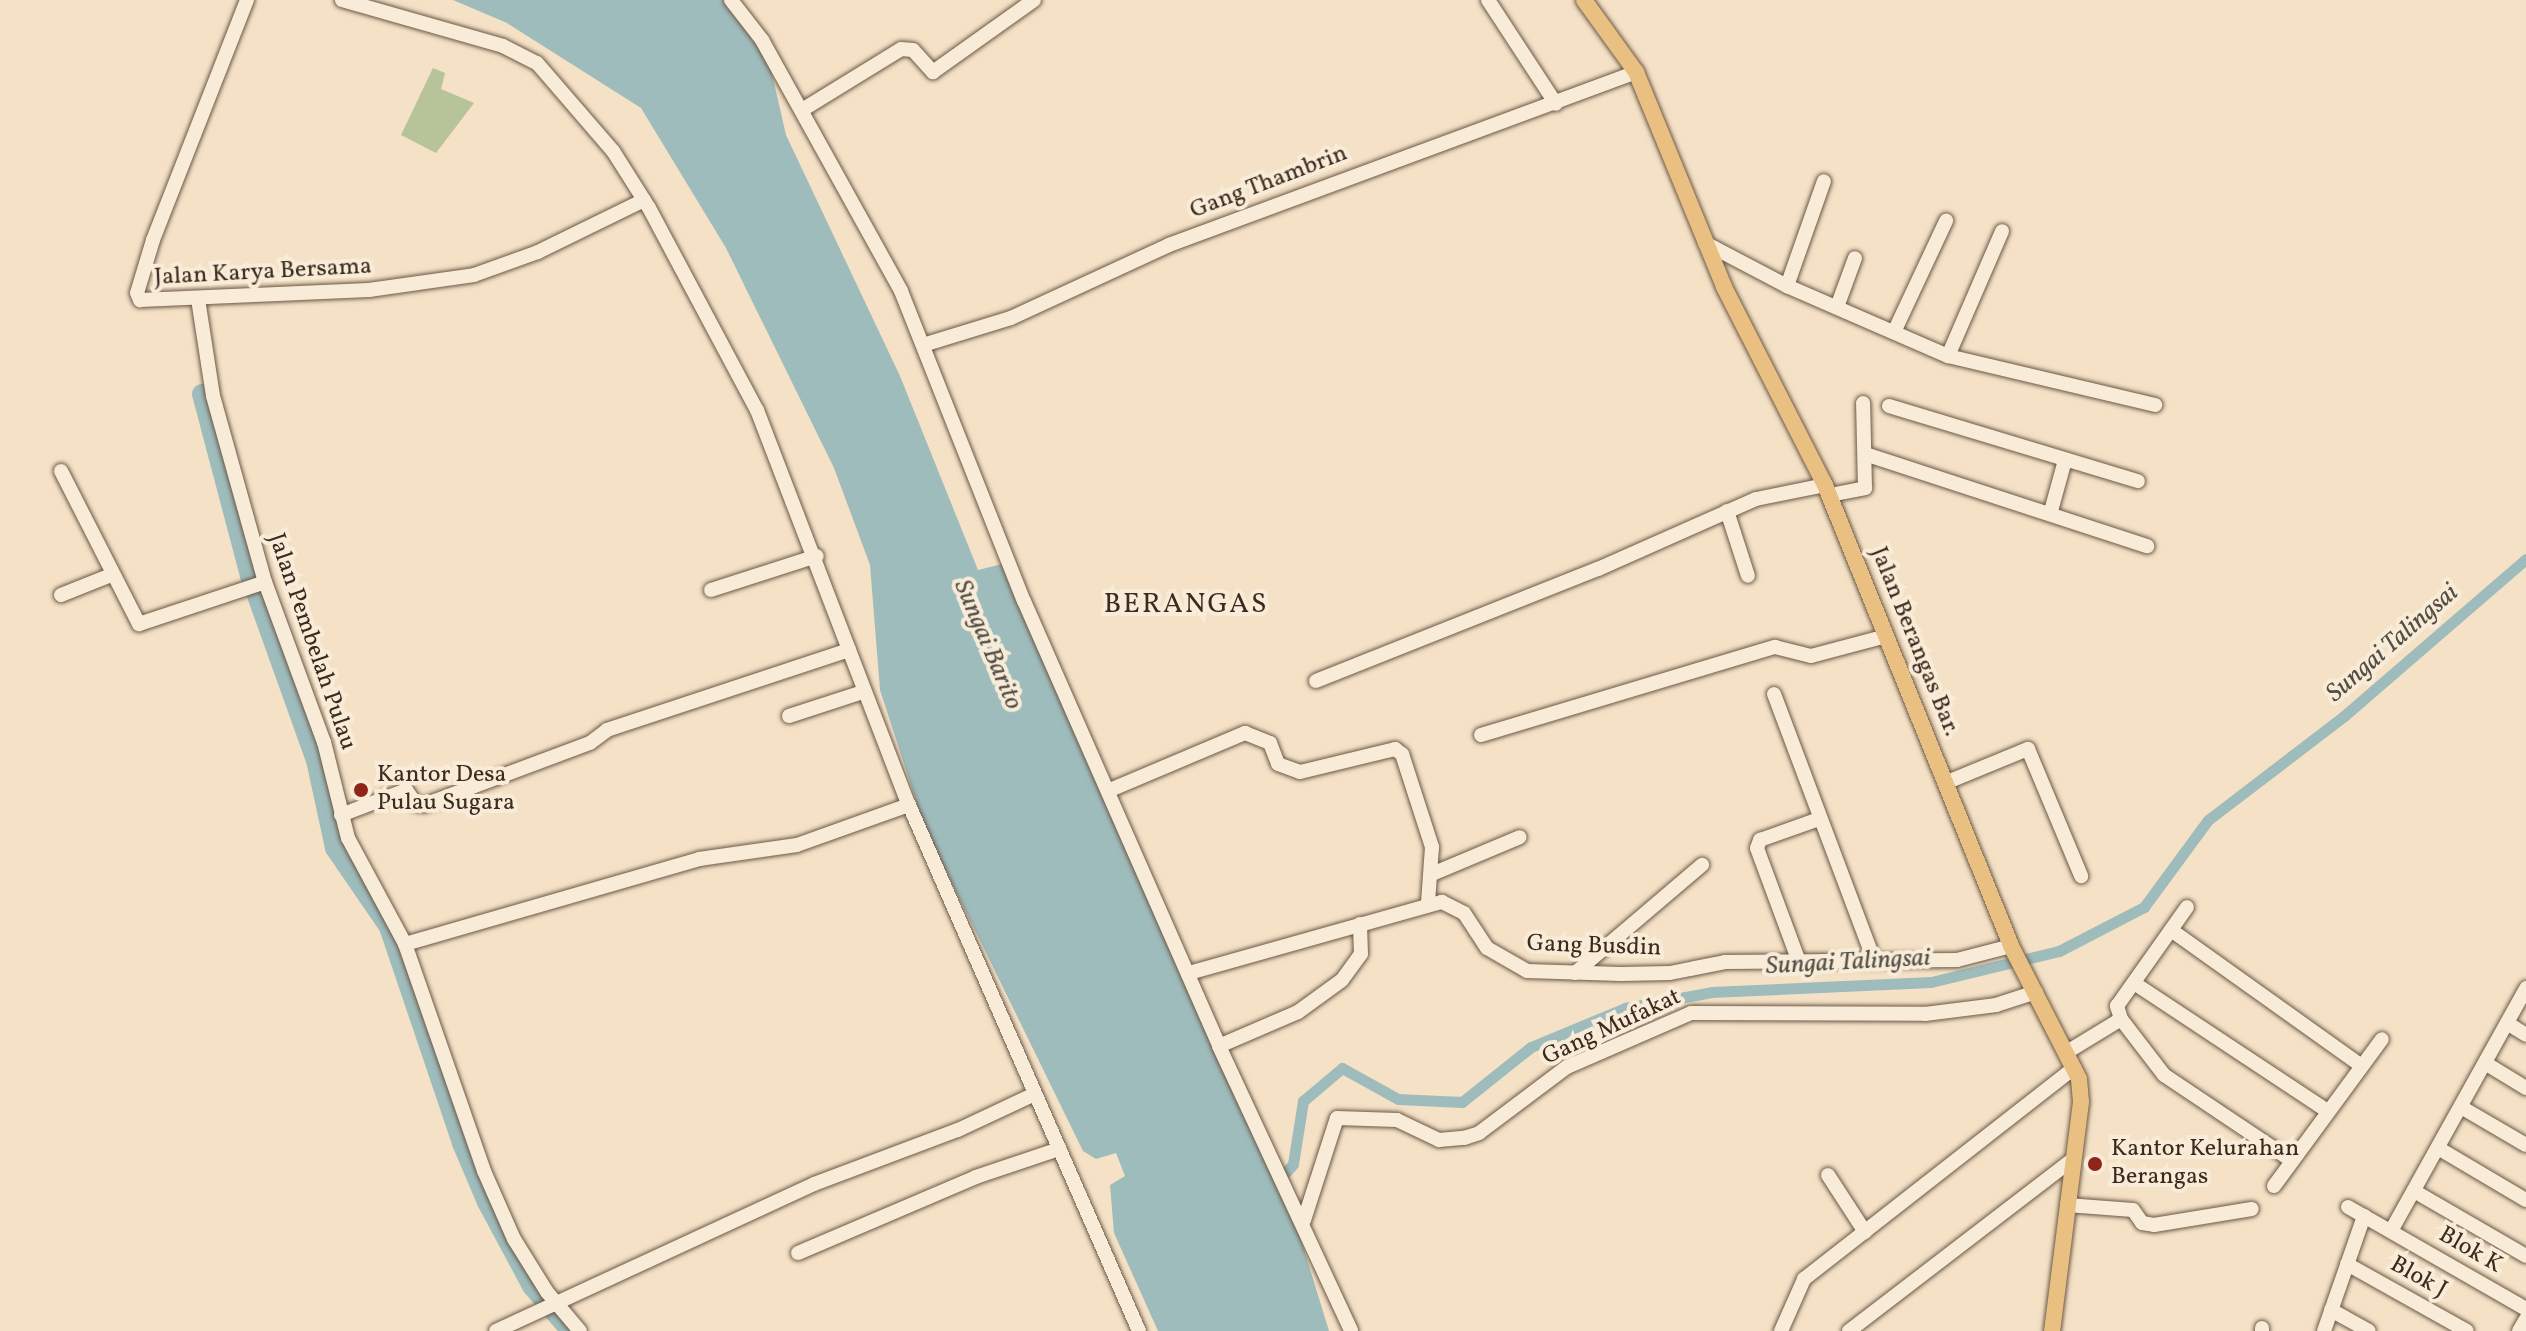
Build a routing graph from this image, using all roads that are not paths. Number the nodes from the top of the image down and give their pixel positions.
1 (247, 0) edge
2 (342, 0) edge
3 (732, 0) edge
4 (1034, 0) edge
5 (1488, 0) edge
6 (1584, 0) edge
7 (1636, 72) junction
8 (1556, 104) junction
9 (802, 110) junction
10 (1824, 181) dead end
11 (644, 200) junction
12 (1946, 221) dead end
13 (2002, 231) dead end
14 (1705, 243) junction
15 (1855, 258) dead end
16 (1787, 286) junction
17 (198, 299) junction
18 (1837, 307) junction
19 (1894, 332) junction
20 (923, 345) junction
21 (1948, 356) junction
22 (1863, 403) dead end
23 (2155, 405) dead end
24 (1889, 406) dead end
25 (1865, 454) junction
26 (2065, 460) junction
27 (61, 471) dead end
28 (2138, 481) dead end
29 (1827, 490) junction
30 (1727, 511) junction
31 (2051, 511) junction
32 (2147, 546) dead end
33 (817, 556) junction
34 (111, 575) junction
35 (1748, 576) dead end
36 (256, 585) junction
37 (711, 590) dead end
38 (61, 595) dead end
39 (1886, 636) junction
40 (849, 650) junction
41 (1316, 681) dead end
42 (863, 692) junction
43 (1774, 694) dead end
44 (789, 716) dead end
45 (1481, 735) dead end
46 (1945, 783) junction
47 (1110, 790) junction
48 (909, 805) junction
49 (341, 815) junction
50 (1819, 819) junction
51 (1520, 837) dead end
52 (1702, 865) dead end
53 (1432, 874) junction
54 (2081, 876) dead end
55 (1428, 903) junction
56 (2187, 907) dead end
57 (1360, 924) junction
58 (2171, 930) junction
59 (405, 944) junction
60 (2013, 950) junction
61 (1873, 958) junction
62 (1798, 959) junction
63 (1189, 973) junction
64 (1575, 973) junction
65 (2134, 983) junction
66 (2033, 987) junction
67 (2526, 988) edge
68 (2121, 1019) junction
69 (2507, 1023) junction
70 (2526, 1035) edge
71 (2382, 1039) dead end
72 (1219, 1046) junction
73 (2067, 1052) junction
74 (2485, 1063) junction
75 (2359, 1064) junction
76 (2074, 1068) junction
77 (2526, 1088) edge
78 (1035, 1094) junction
79 (2461, 1107) junction
80 (2326, 1110) junction
81 (2526, 1145) edge
82 (2438, 1148) junction
83 (1059, 1149) junction
84 (2072, 1160) junction
85 (2291, 1160) junction
86 (1828, 1175) dead end
87 (2274, 1186) dead end
88 (2414, 1191) junction
89 (2526, 1200) edge
90 (2067, 1205) junction
91 (2348, 1207) dead end
92 (2252, 1209) dead end
93 (2364, 1216) junction
94 (1302, 1217) junction
95 (2391, 1231) junction
96 (1865, 1232) junction
97 (798, 1253) dead end
98 (2526, 1256) edge
99 (2347, 1264) junction
100 (548, 1304) junction
101 (2526, 1309) edge
102 (2331, 1310) junction
103 (2526, 1319) edge
104 (496, 1331) edge
105 (580, 1331) edge
106 (1139, 1331) edge
107 (1351, 1331) edge
108 (1781, 1331) edge
109 (1849, 1331) edge
110 (2052, 1331) edge
111 (2324, 1331) edge
112 (2369, 1331) edge
113 (2467, 1331) edge
114 (2519, 1331) edge

1 - 17 street, Jalan Karya Bersama
2 - 11 street
3 - 9 street
4 - 9 street
5 - 8 street
6 - 7 main road, Jalan Berangas Bar.
7 - 8 street, Gang Thambrin
7 - 14 main road, Jalan Berangas Bar.
8 - 20 street, Gang Thambrin
9 - 20 street
10 - 16 street
11 - 17 street, Jalan Karya Bersama
11 - 33 street
12 - 19 street
13 - 21 street
14 - 16 street
14 - 29 main road, Jalan Berangas Bar.
15 - 18 street
16 - 18 street
17 - 36 street, Jalan Pembelah Pulau
18 - 19 street
19 - 21 street
20 - 47 street
21 - 23 street
22 - 25 street
24 - 26 street
25 - 29 street
25 - 31 street
26 - 28 street
26 - 31 street
27 - 34 street
29 - 30 street
29 - 39 main road, Jalan Berangas Bar.
30 - 35 street
30 - 41 street
31 - 32 street
33 - 37 street
33 - 40 street
34 - 36 street
34 - 38 street
36 - 49 street, Jalan Pembelah Pulau
39 - 45 street
39 - 46 main road, Jalan Berangas Bar.
40 - 42 street
40 - 49 street
42 - 44 street
42 - 48 street
43 - 50 street
46 - 54 street
46 - 60 main road, Jalan Berangas Bar.
47 - 53 street
47 - 63 street
48 - 59 street
48 - 78 street
49 - 59 street, Jalan Pembelah Pulau
50 - 61 street
50 - 62 street
51 - 53 street
52 - 64 street
53 - 55 street
55 - 57 street
55 - 64 street, Gang Busdin
56 - 58 street
57 - 63 street
57 - 72 street
58 - 65 street
58 - 75 street
59 - 100 street, Jalan Pembelah Pulau
60 - 61 street, Gang Busdin
60 - 66 main road, Jalan Berangas Bar.
61 - 62 street, Gang Busdin
62 - 64 street, Gang Busdin
63 - 72 street
65 - 68 street
65 - 80 street
66 - 73 main road, Jalan Berangas Bar.
66 - 94 street, Gang Mufakat
67 - 69 street
68 - 73 street
68 - 85 street
69 - 70 street
69 - 74 street
71 - 75 street
72 - 94 street
73 - 76 main road, Jalan Berangas Bar.
74 - 77 street
74 - 79 street
75 - 80 street
76 - 84 main road, Jalan Berangas Bar.
76 - 96 street
78 - 83 street
78 - 100 street
79 - 81 street
79 - 82 street
80 - 85 street
82 - 88 street
82 - 89 street
83 - 97 street
83 - 106 street
84 - 90 main road, Jalan Berangas Bar.
84 - 109 street
85 - 87 street
86 - 96 street
88 - 95 street
88 - 98 street
90 - 92 street
90 - 110 main road, Jalan Berangas Bar.
91 - 93 street, Blok K
93 - 95 street, Blok K
93 - 99 street
94 - 107 street
95 - 101 street, Blok K
96 - 108 street
99 - 102 street
99 - 113 street, Blok J
100 - 104 street
100 - 105 street, Jalan Pembelah Pulau
102 - 111 street
102 - 112 street
103 - 114 street

